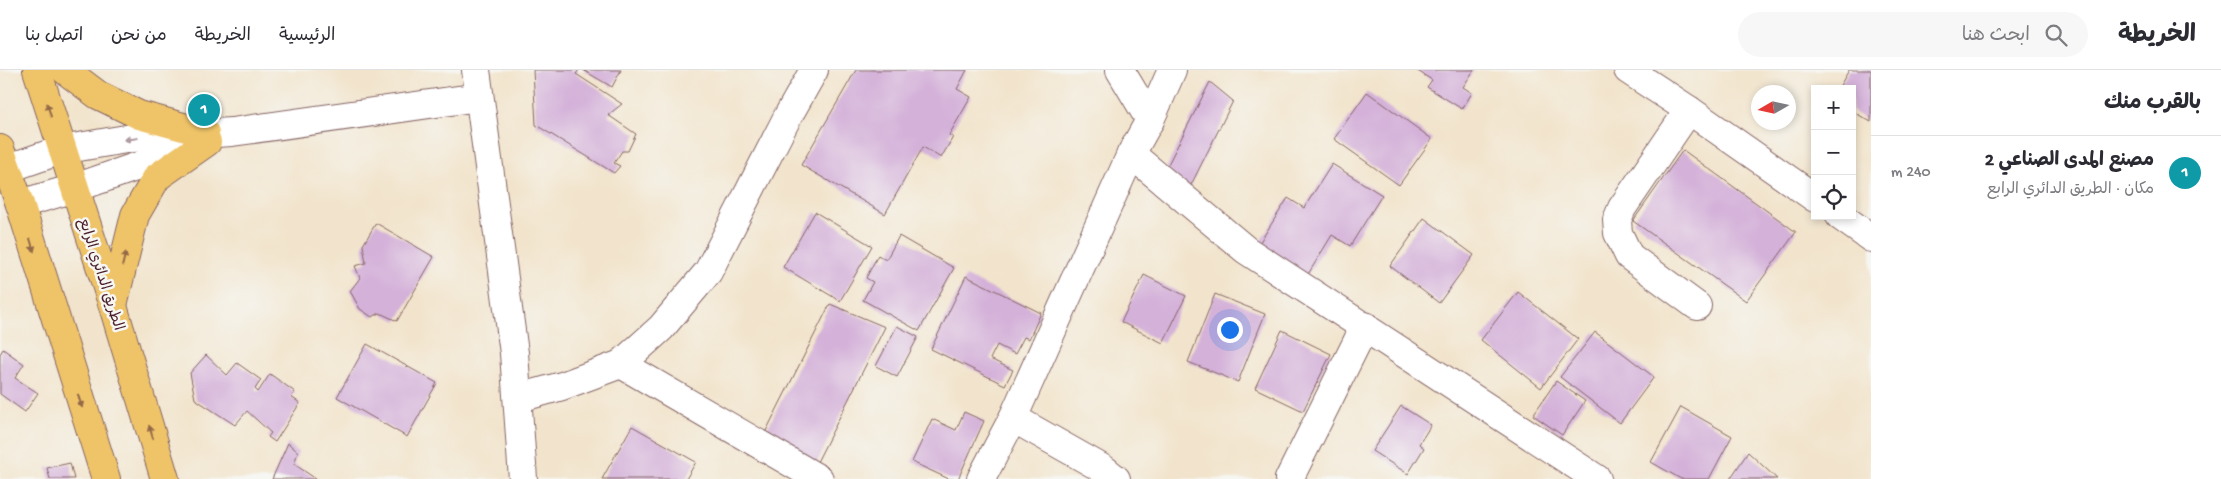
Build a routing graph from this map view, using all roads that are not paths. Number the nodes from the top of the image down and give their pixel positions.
1 (37, 70) edge
2 (65, 70) edge
3 (476, 70) edge
4 (814, 70) edge
5 (1120, 70) edge
6 (1172, 70) edge
7 (1628, 70) edge
8 (479, 97) junction
9 (1689, 110) junction
10 (1150, 120) junction
11 (215, 136) junction
12 (61, 150) junction
13 (1131, 154) junction
14 (3, 159) edge
15 (75, 188) junction
16 (1811, 195) edge
17 (20, 204) junction
18 (1846, 220) edge
19 (1871, 238) edge
20 (113, 306) junction
21 (1697, 306) dead end
22 (1365, 326) junction
23 (621, 364) junction
24 (519, 398) junction
25 (1013, 418) junction
26 (522, 477) edge
27 (106, 479) edge
28 (165, 479) edge
29 (819, 479) edge
30 (981, 479) edge
31 (1116, 479) edge
32 (1289, 479) edge
33 (1597, 479) edge

12 -> 1 main road, الطريق الدائري الرابع
2 - 11 main road
3 - 8 street
4 - 23 street
5 - 10 street
6 - 10 street
7 - 9 street
8 - 11 street
8 - 24 street
9 - 16 street
9 - 21 street
10 - 13 street
11 -> 12 street
11 - 15 street
20 -> 11 main road
12 - 14 street
12 - 15 main road, الطريق الدائري الرابع
13 - 22 street
13 - 25 street
14 - 17 main road
15 - 17 street
15 - 20 main road, الطريق الدائري الرابع
17 -> 27 main road
18 - 19 street
28 -> 20 main road, الطريق الدائري الرابع
22 - 32 street
22 - 33 street
23 - 24 street
23 - 29 street
24 - 26 street
25 - 30 street
25 - 31 street

